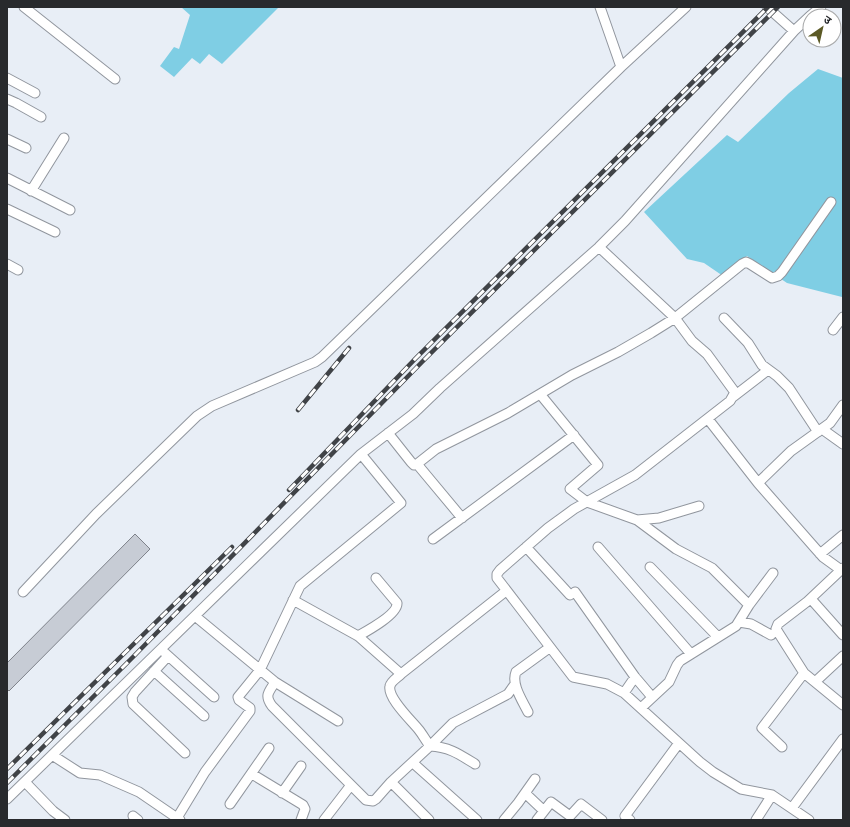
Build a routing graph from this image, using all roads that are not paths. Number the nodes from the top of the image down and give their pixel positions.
1 (24, 7) edge
2 (600, 7) edge
3 (686, 7) edge
4 (767, 7) edge
5 (802, 24) edge
6 (794, 31) junction
7 (621, 67) junction
8 (7, 78) edge
9 (115, 79) dead end
10 (35, 93) dead end
11 (7, 99) edge
12 (41, 117) dead end
13 (64, 138) dead end
14 (7, 139) edge
15 (26, 148) dead end
16 (7, 178) edge
17 (31, 191) junction
18 (830, 202) dead end
19 (7, 209) edge
20 (70, 210) dead end
21 (56, 232) dead end
22 (599, 247) junction
23 (7, 264) edge
24 (18, 270) dead end
25 (843, 317) edge
26 (675, 318) junction
27 (724, 318) dead end
28 (833, 330) dead end
29 (768, 370) junction
30 (540, 394) junction
31 (732, 397) junction
32 (843, 405) edge
33 (708, 419) junction
34 (820, 430) junction
35 (388, 433) junction
36 (574, 435) junction
37 (843, 444) edge
38 (361, 454) junction
39 (417, 464) junction
40 (758, 483) junction
41 (587, 502) junction
42 (699, 506) dead end
43 (462, 518) junction
44 (637, 520) junction
45 (843, 535) edge
46 (434, 539) dead end
47 (526, 547) junction
48 (598, 547) dead end
49 (820, 554) junction
50 (650, 567) dead end
51 (842, 569) edge
52 (773, 574) dead end
53 (376, 578) dead end
54 (506, 591) junction
55 (23, 592) dead end
56 (811, 599) junction
57 (293, 600) junction
58 (749, 605) junction
59 (195, 616) junction
60 (739, 622) junction
61 (771, 635) dead end
62 (843, 635) edge
63 (358, 636) junction
64 (718, 637) junction
65 (549, 648) junction
66 (161, 649) junction
67 (691, 654) junction
68 (168, 656) junction
69 (843, 656) edge
70 (260, 670) junction
71 (154, 671) junction
72 (804, 673) junction
73 (400, 674) junction
74 (635, 677) junction
75 (275, 682) junction
76 (815, 682) junction
77 (515, 684) junction
78 (624, 693) junction
79 (214, 697) dead end
80 (652, 698) junction
81 (843, 704) edge
82 (641, 708) junction
83 (528, 712) dead end
84 (204, 716) dead end
85 (338, 721) dead end
86 (843, 739) edge
87 (679, 744) junction
88 (430, 746) junction
89 (782, 747) dead end
90 (269, 748) dead end
91 (185, 753) dead end
92 (52, 755) junction
93 (412, 763) junction
94 (475, 764) dead end
95 (301, 766) dead end
96 (252, 774) junction
97 (534, 778) dead end
98 (25, 782) junction
99 (390, 782) junction
100 (351, 785) junction
101 (282, 793) junction
102 (525, 794) junction
103 (772, 795) junction
104 (7, 799) edge
105 (230, 804) dead end
106 (792, 808) junction
107 (544, 811) junction
108 (178, 819) edge
109 (626, 819) edge
110 (65, 820) edge
111 (301, 820) edge
112 (324, 820) edge
113 (429, 820) edge
114 (476, 820) edge
115 (504, 820) edge
116 (537, 820) edge
117 (602, 820) edge
118 (756, 820) edge
119 (809, 820) edge

1 - 9 street
2 - 7 street
3 - 7 street
4 - 6 street
5 - 6 street
6 - 22 street
7 - 55 street
8 - 10 street
11 - 12 street
13 - 17 street
14 - 15 street
16 - 17 street
17 - 20 street
18 - 26 street
19 - 21 street
22 - 26 street
22 - 35 street
23 - 24 street
25 - 28 street
26 - 30 street
26 - 31 street
27 - 29 street
29 - 31 street
29 - 34 street
30 - 36 street
30 - 39 street
31 - 33 street
32 - 34 street
33 - 40 street
33 - 41 street
34 - 37 street
34 - 40 street
35 - 38 street
35 - 39 street
36 - 41 street
36 - 43 street
38 - 57 street
38 - 59 street
39 - 43 street
40 - 49 street
41 - 44 street
41 - 47 street
42 - 44 street
43 - 46 street
44 - 58 street
45 - 49 street
47 - 54 street
47 - 74 street
48 - 67 street
49 - 51 street
50 - 64 street
51 - 56 street
52 - 58 street
53 - 63 street
54 - 65 street
54 - 73 street
56 - 62 street
56 - 72 street
57 - 63 street
57 - 70 street
58 - 60 street
59 - 66 street
59 - 70 street
60 - 61 street
60 - 64 street
63 - 73 street
64 - 67 street
65 - 77 street
65 - 78 street
66 - 68 street
66 - 92 street
67 - 80 street
68 - 71 street
68 - 79 street
69 - 76 street
70 - 75 street
70 - 108 street
71 - 84 street
71 - 91 street
72 - 76 street
72 - 89 street
73 - 88 street
74 - 78 street
74 - 80 street
75 - 85 street
75 - 100 street
76 - 81 street
77 - 83 street
77 - 88 street
78 - 82 street
80 - 82 street
82 - 87 street
86 - 106 street
87 - 103 street
87 - 109 street
88 - 93 street
88 - 94 street
90 - 96 street
92 - 98 street
92 - 108 street
93 - 99 street
93 - 114 street
95 - 101 street
96 - 101 street
96 - 105 street
97 - 102 street
98 - 104 street
98 - 110 street
99 - 100 street
99 - 113 street
100 - 112 street
101 - 111 street
102 - 107 street
102 - 115 street
103 - 106 street
103 - 118 street
106 - 119 street
107 - 116 street
107 - 117 street

